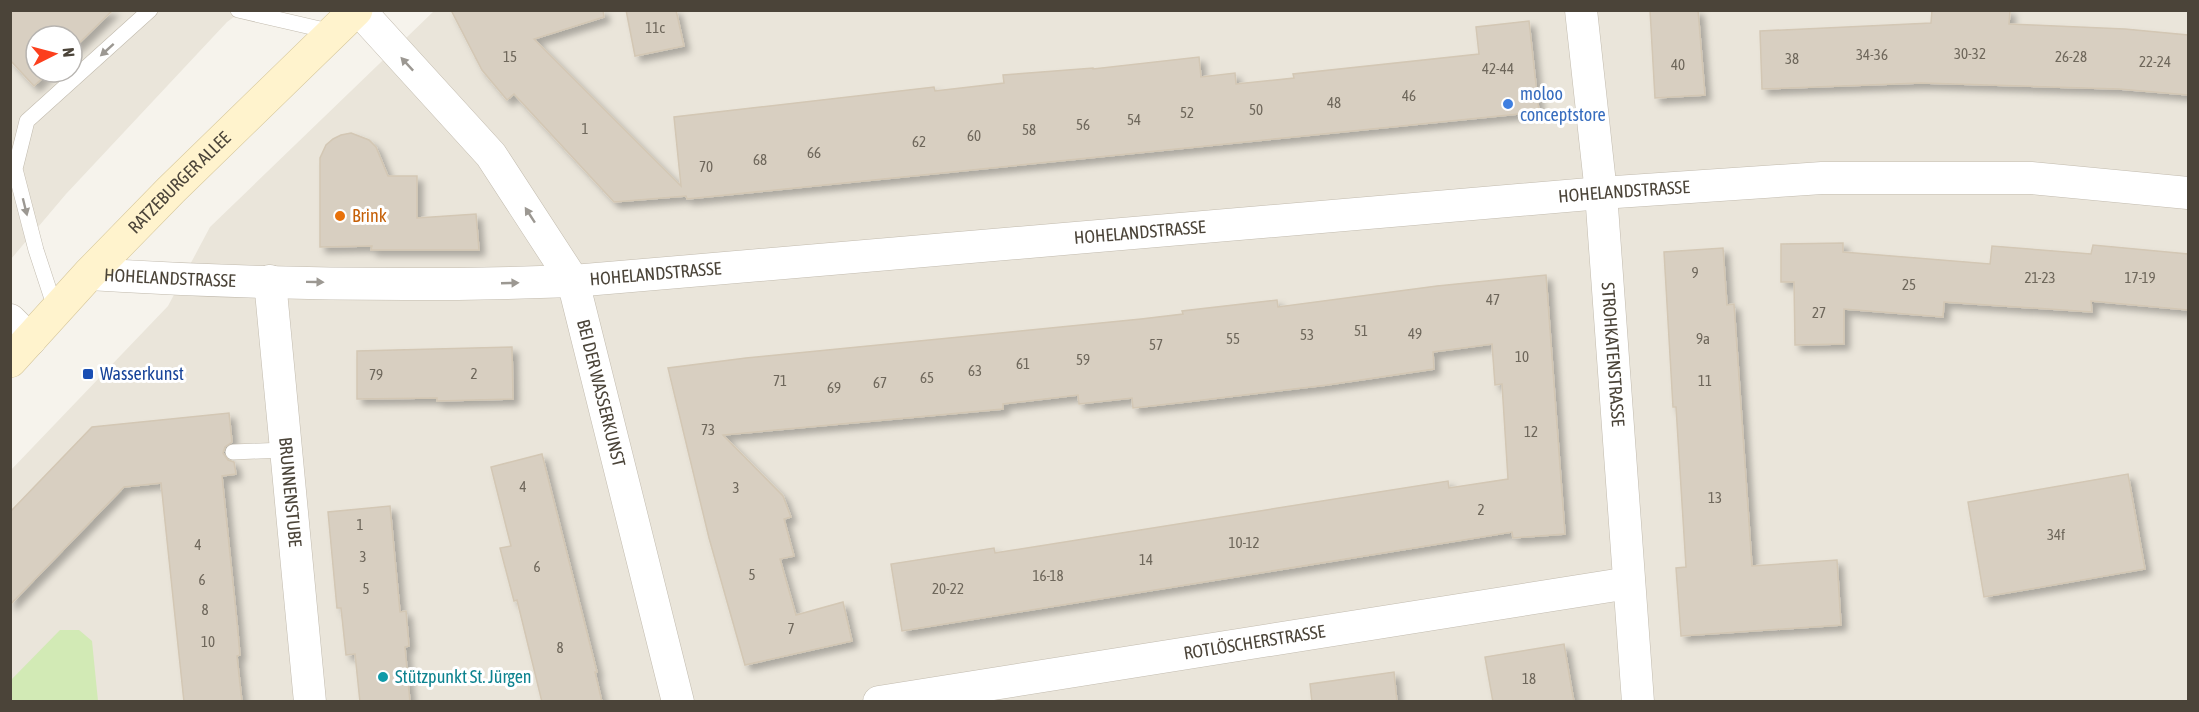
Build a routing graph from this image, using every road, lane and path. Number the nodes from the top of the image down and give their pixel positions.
1 (150, 10) edge
2 (238, 10) edge
3 (1581, 10) edge
4 (349, 18) edge
5 (1601, 193) junction
6 (2188, 193) edge
7 (89, 274) junction
8 (270, 281) junction
9 (573, 281) junction
10 (56, 311) junction
11 (17, 341) edge
12 (285, 450) junction
13 (233, 452) dead end
14 (1629, 583) junction
15 (310, 702) edge
16 (678, 702) edge
17 (879, 702) edge
18 (1638, 702) edge

1 -> 10 lane
2 - 4 lane
3 - 5 street, STROHKATENSTRASSE
4 - 7 main road, RATZEBURGER ALLEE
9 -> 4 street, BEI DER WASSERKUNST
5 - 6 street, HOHELANDSTRASSE
5 - 9 street, HOHELANDSTRASSE
5 - 14 street, STROHKATENSTRASSE
7 - 8 street, HOHELANDSTRASSE
7 - 10 main road, RATZEBURGER ALLEE
8 -> 9 street, HOHELANDSTRASSE
8 - 12 street, BRUNNENSTUBE
9 - 16 street, BEI DER WASSERKUNST
10 - 11 main road, RATZEBURGER ALLEE
12 - 13 lane
12 - 15 street, BRUNNENSTUBE
14 - 17 street, ROTLÖSCHERSTRASSE
14 - 18 street, STROHKATENSTRASSE

